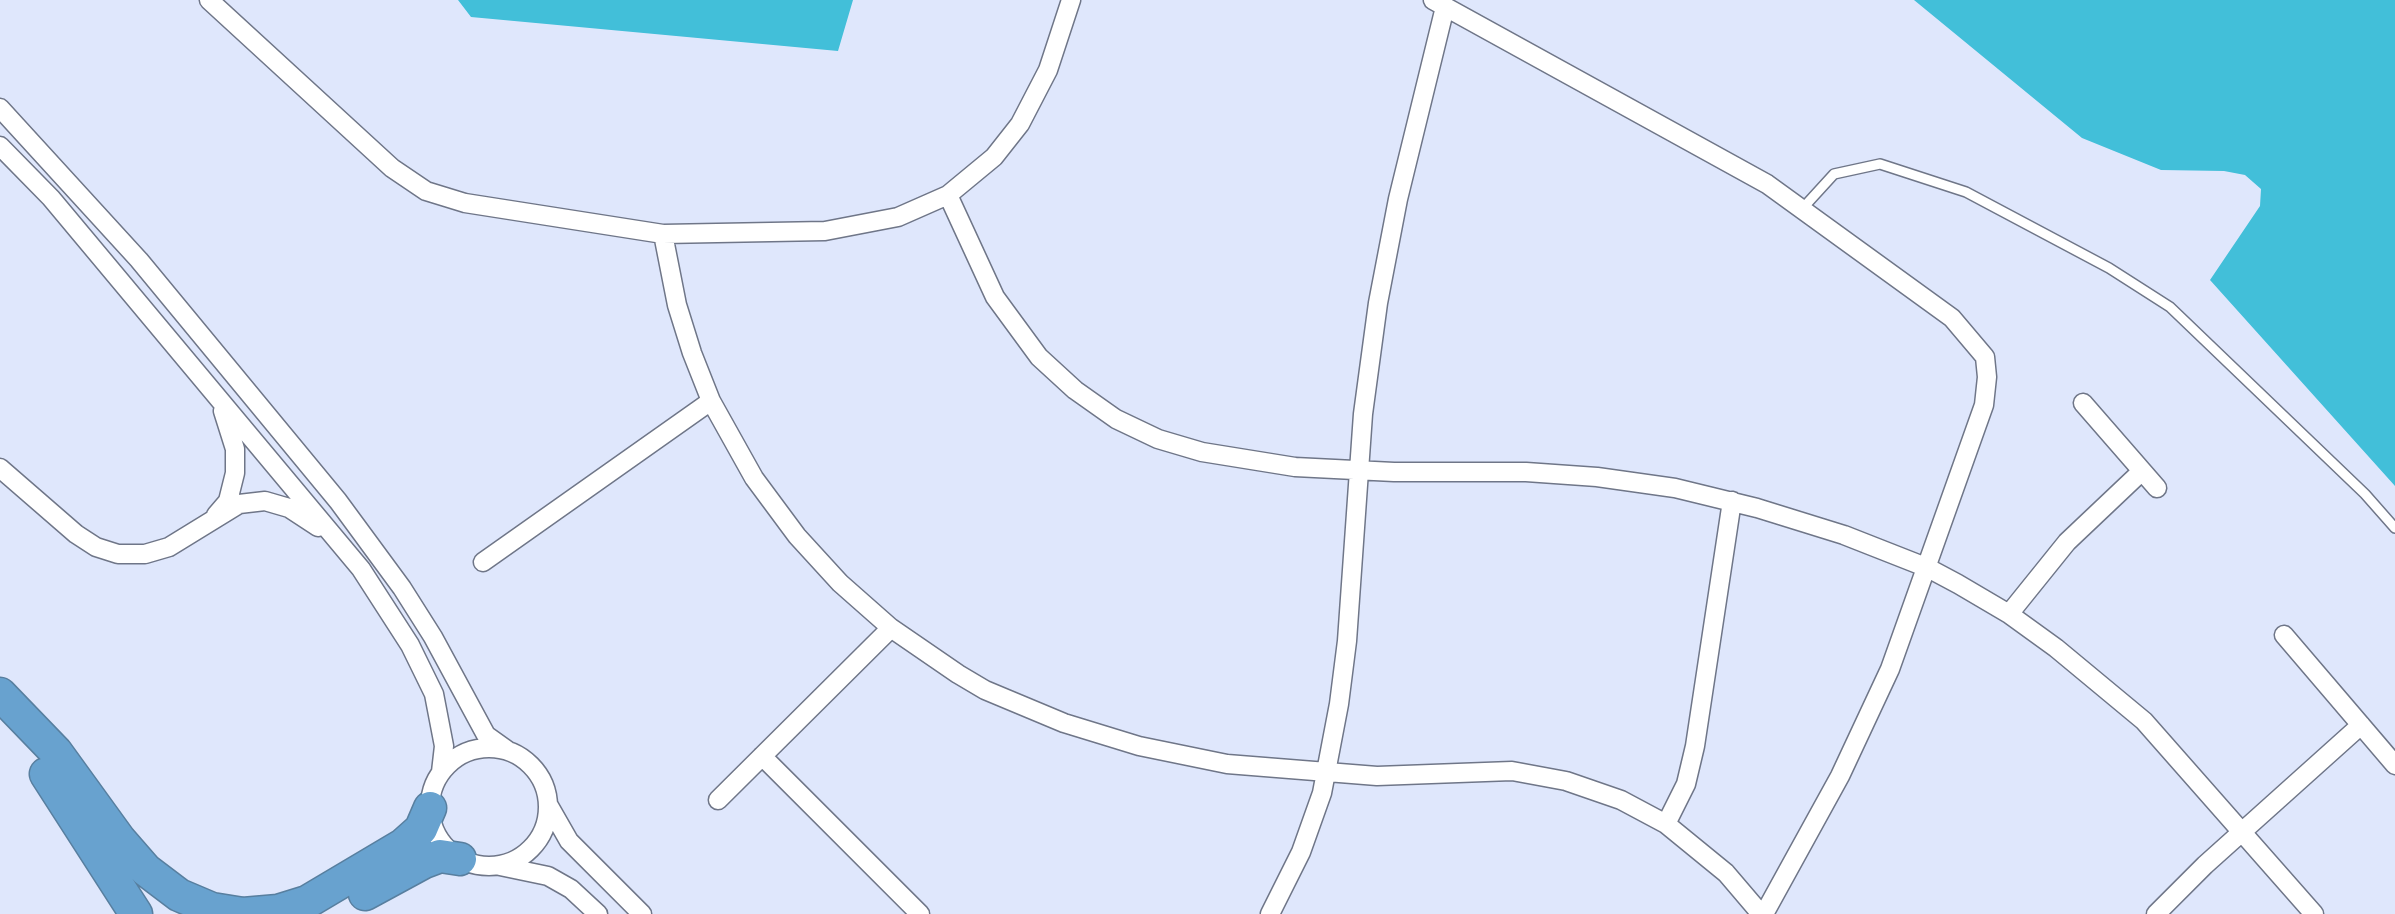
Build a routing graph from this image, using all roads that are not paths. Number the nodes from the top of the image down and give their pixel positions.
1 (208, 0) edge
2 (1071, 0) edge
3 (1439, 3) edge
4 (0, 108) edge
5 (0, 146) edge
6 (948, 195) junction
7 (1801, 211) junction
8 (663, 234) junction
9 (711, 401) junction
10 (220, 403) junction
11 (2083, 403) dead end
12 (0, 468) edge
13 (1359, 470) junction
14 (2142, 471) junction
15 (2157, 488) dead end
16 (1732, 501) junction
17 (209, 523) junction
18 (2395, 528) edge
19 (332, 535) junction
20 (483, 562) dead end
21 (1928, 568) junction
22 (2009, 614) junction
23 (891, 628) junction
24 (2284, 635) dead end
25 (0, 694) edge
26 (0, 709) edge
27 (2361, 725) junction
28 (507, 750) junction
29 (762, 756) junction
30 (2395, 765) edge
31 (441, 772) junction
32 (1326, 773) junction
33 (718, 800) dead end
34 (549, 806) junction
35 (430, 808) junction
36 (1666, 824) junction
37 (2243, 832) junction
38 (460, 859) junction
39 (496, 866) junction
40 (136, 914) edge
41 (331, 914) edge
42 (598, 914) edge
43 (642, 914) edge
44 (920, 914) edge
45 (1269, 914) edge
46 (1762, 914) edge
47 (2156, 914) edge
48 (2314, 914) edge

1 - 8 street
2 - 6 street
3 - 7 street
3 - 13 street
4 - 28 street
5 - 10 street
6 - 8 street
6 - 13 street
7 - 18 lane
7 - 21 street
8 - 9 street
9 - 20 street
9 - 23 street
10 - 17 street
10 - 19 street
11 - 14 street
12 - 17 street
13 - 16 street
13 - 32 street
14 - 15 street
14 - 22 street
16 - 21 street
16 - 36 street
17 - 19 street
19 - 31 street
21 - 22 street
21 - 46 street
22 - 37 street
23 - 29 street
23 - 32 street
24 - 27 street
25 - 35 highway
26 - 40 highway
27 - 30 street
27 - 37 street
28 - 31 street
28 - 34 street
29 - 33 street
29 - 44 street
31 - 35 street
32 - 36 street
32 - 45 street
34 - 39 street
34 - 43 street
35 - 38 street
36 - 46 street
37 - 47 street
37 - 48 street
38 - 39 street
38 - 41 highway
39 - 42 street

